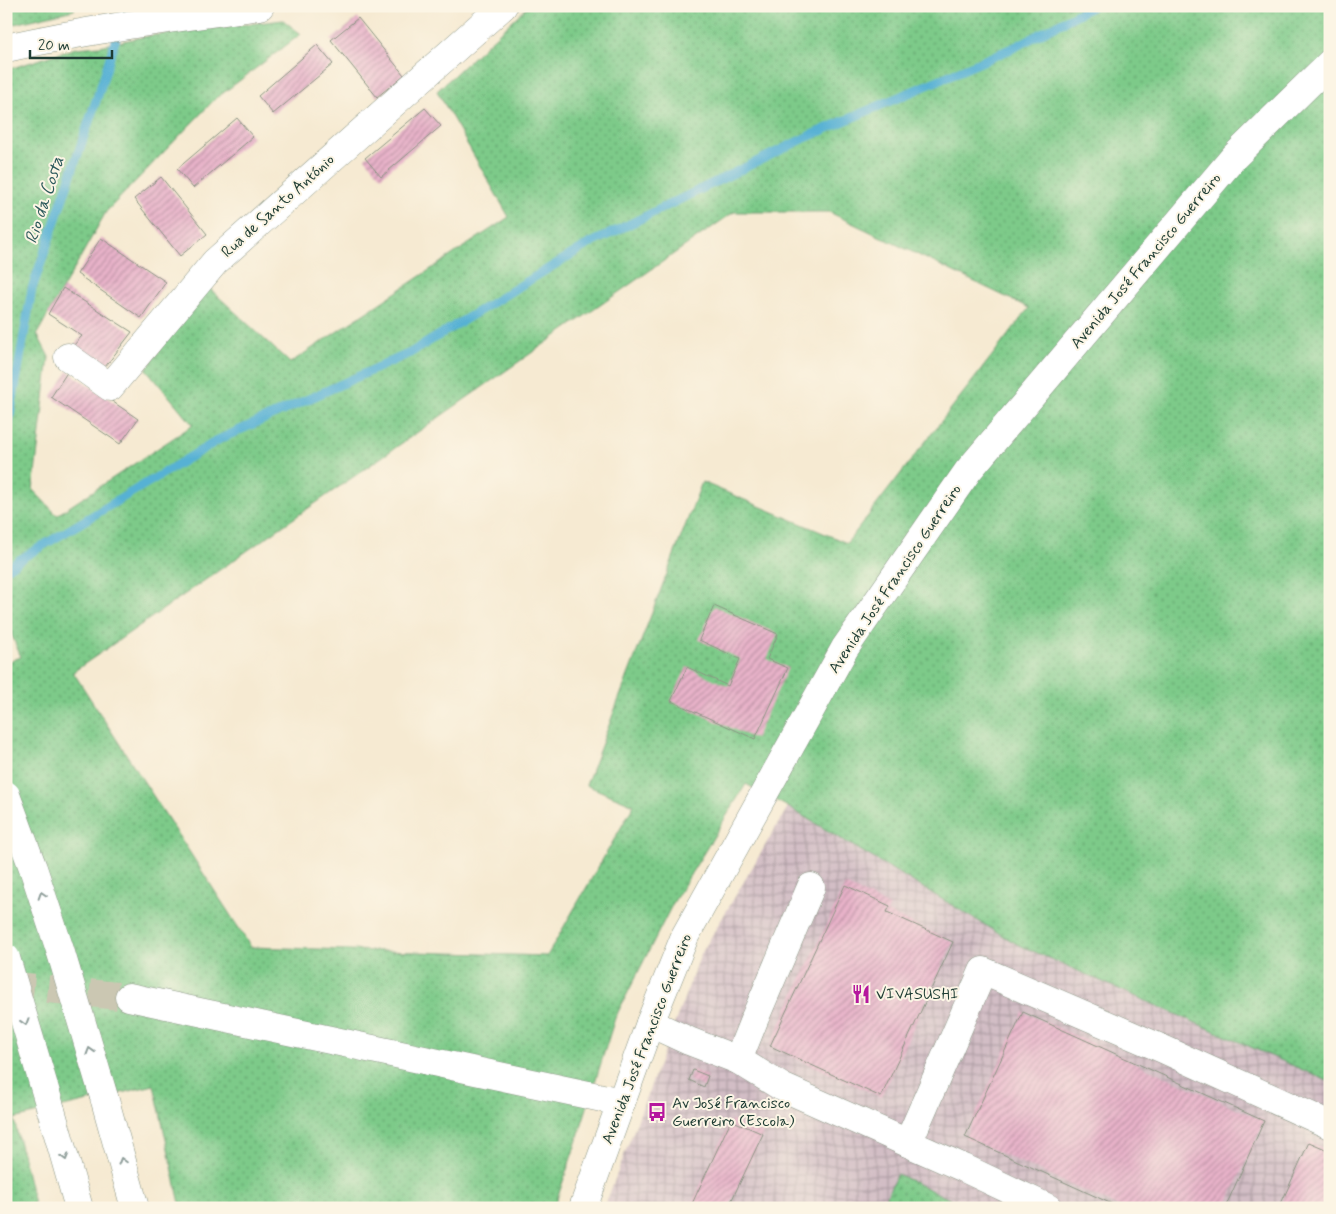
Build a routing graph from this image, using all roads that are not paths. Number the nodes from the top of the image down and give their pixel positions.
1 (260, 6) edge
2 (503, 6) edge
3 (6, 48) edge
4 (1330, 64) edge
5 (68, 357) dead end
6 (6, 795) edge
7 (812, 887) dead end
8 (6, 958) edge
9 (129, 997) tunnel mouth
10 (650, 1023) junction
11 (738, 1060) junction
12 (621, 1102) junction
13 (1330, 1125) edge
14 (908, 1143) junction
15 (79, 1208) edge
16 (136, 1208) edge
17 (583, 1208) edge
18 (1048, 1208) edge

1 - 3 main road
2 - 5 main road, Rua de Santo António
4 - 10 main road, Avenida José Francisco Guerreiro
16 -> 6 main road, bridge
7 - 11 main road
8 -> 15 main road, bridge
9 - 12 main road
10 - 11 main road
10 - 12 main road, Avenida José Francisco Guerreiro
11 - 14 main road
12 - 17 main road, Avenida José Francisco Guerreiro
13 - 14 main road
14 - 18 main road

